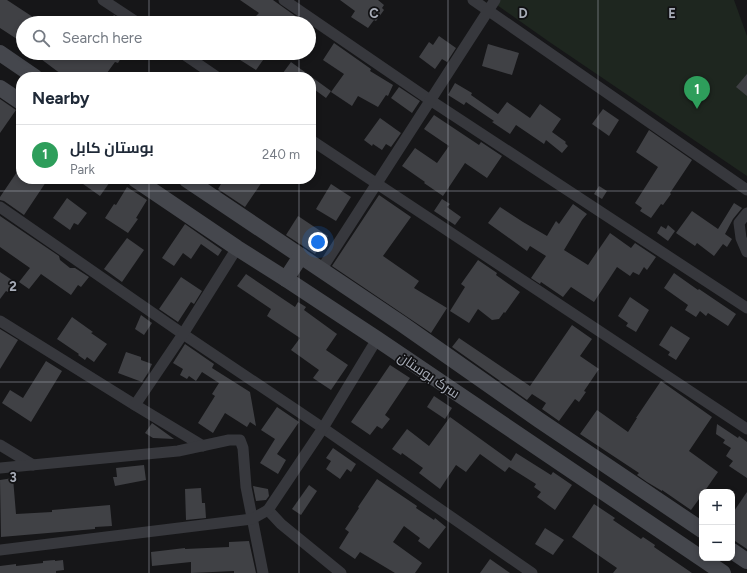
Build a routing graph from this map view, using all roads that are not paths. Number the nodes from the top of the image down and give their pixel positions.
1 (104, 0) edge
2 (284, 0) edge
3 (473, 0) edge
4 (495, 0) edge
5 (488, 10) junction
6 (128, 16) edge
7 (307, 16) edge
8 (316, 22) edge
9 (0, 54) edge
10 (192, 60) edge
11 (27, 72) edge
12 (210, 72) edge
13 (0, 88) edge
14 (16, 99) edge
15 (430, 100) junction
16 (316, 143) edge
17 (142, 184) edge
18 (193, 184) edge
19 (376, 184) junction
20 (747, 190) edge
21 (0, 207) edge
22 (747, 213) edge
23 (237, 248) junction
24 (747, 252) edge
25 (301, 256) junction
26 (321, 270) junction
27 (286, 279) junction
28 (747, 308) edge
29 (0, 321) edge
30 (183, 334) junction
31 (377, 340) junction
32 (135, 405) junction
33 (323, 428) junction
34 (747, 429) edge
35 (0, 444) edge
36 (203, 446) junction
37 (33, 465) junction
38 (0, 468) edge
39 (268, 510) junction
40 (252, 518) junction
41 (699, 528) edge
42 (0, 550) edge
43 (735, 553) edge
44 (747, 561) edge
45 (263, 573) edge
46 (341, 573) edge
47 (532, 573) edge
48 (722, 573) edge

1 - 6 street
2 - 7 street
3 - 5 street
4 - 5 street
5 - 15 street
5 - 20 street
8 - 15 street
9 - 11 street
10 - 12 street
13 - 14 street
15 - 19 street
15 - 28 street
16 - 19 street
17 - 23 street, سرک بوستان
18 - 25 street, سرک بوستان
19 - 26 street
19 - 34 street
21 - 30 street
22 - 24 street
23 - 27 street, سرک بوستان
23 - 30 street
25 - 26 street, سرک بوستان
25 - 27 street
26 - 41 street, سرک بوستان
27 - 31 street, سرک بوستان
29 - 32 street
30 - 32 street
30 - 33 street
31 - 33 street
31 - 48 street, سرک بوستان
32 - 36 street
33 - 39 street
33 - 47 street
35 - 37 street
36 - 37 street
36 - 40 street
37 - 38 street
39 - 40 street
39 - 46 street
40 - 42 street
40 - 45 street
43 - 44 street

